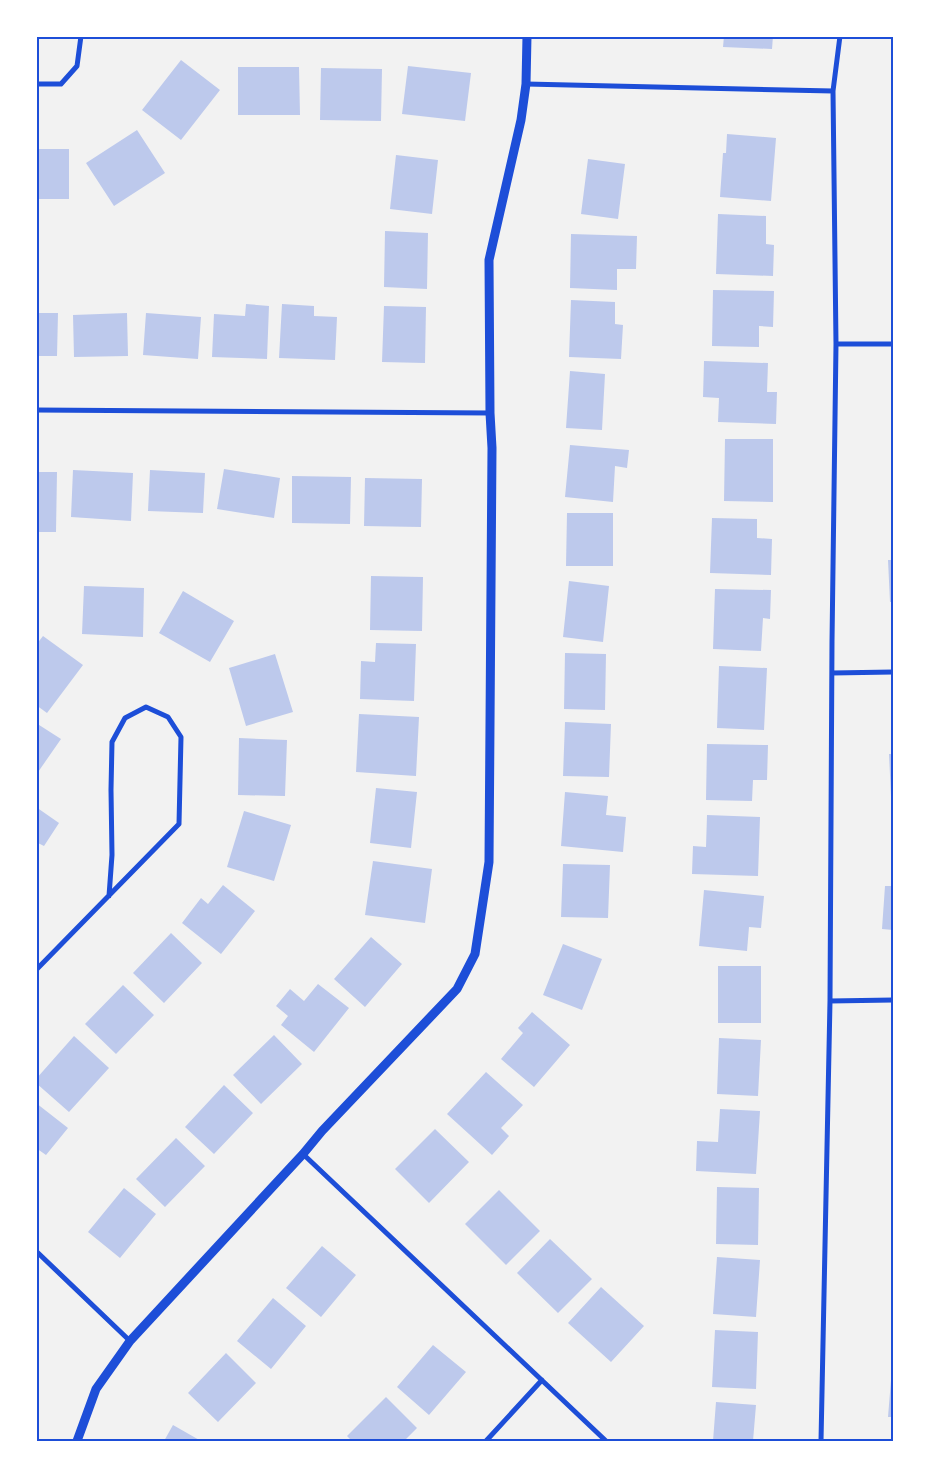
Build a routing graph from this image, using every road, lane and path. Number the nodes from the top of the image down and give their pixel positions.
1 (81, 36) edge
2 (527, 36) edge
3 (840, 36) edge
4 (36, 84) edge
5 (526, 84) junction
6 (833, 91) junction
7 (836, 344) junction
8 (893, 344) edge
9 (36, 410) edge
10 (490, 413) junction
11 (893, 672) edge
12 (832, 673) junction
13 (109, 896) junction
14 (36, 970) edge
15 (893, 1000) edge
16 (830, 1001) junction
17 (303, 1154) junction
18 (36, 1251) edge
19 (130, 1341) junction
20 (542, 1380) junction
21 (77, 1441) edge
22 (486, 1441) edge
23 (606, 1441) edge
24 (821, 1441) edge

1 - 4 street
2 - 5 street
3 - 6 street
5 - 6 street
5 - 10 street
6 - 7 street
7 - 8 street
7 - 12 street
9 - 10 street
10 - 17 street
11 - 12 street
12 - 16 street
13 - 13 street
13 - 14 street
15 - 16 street
16 - 24 street
17 - 19 street
17 - 20 street
18 - 19 street
19 - 21 street
20 - 22 street
20 - 23 street

